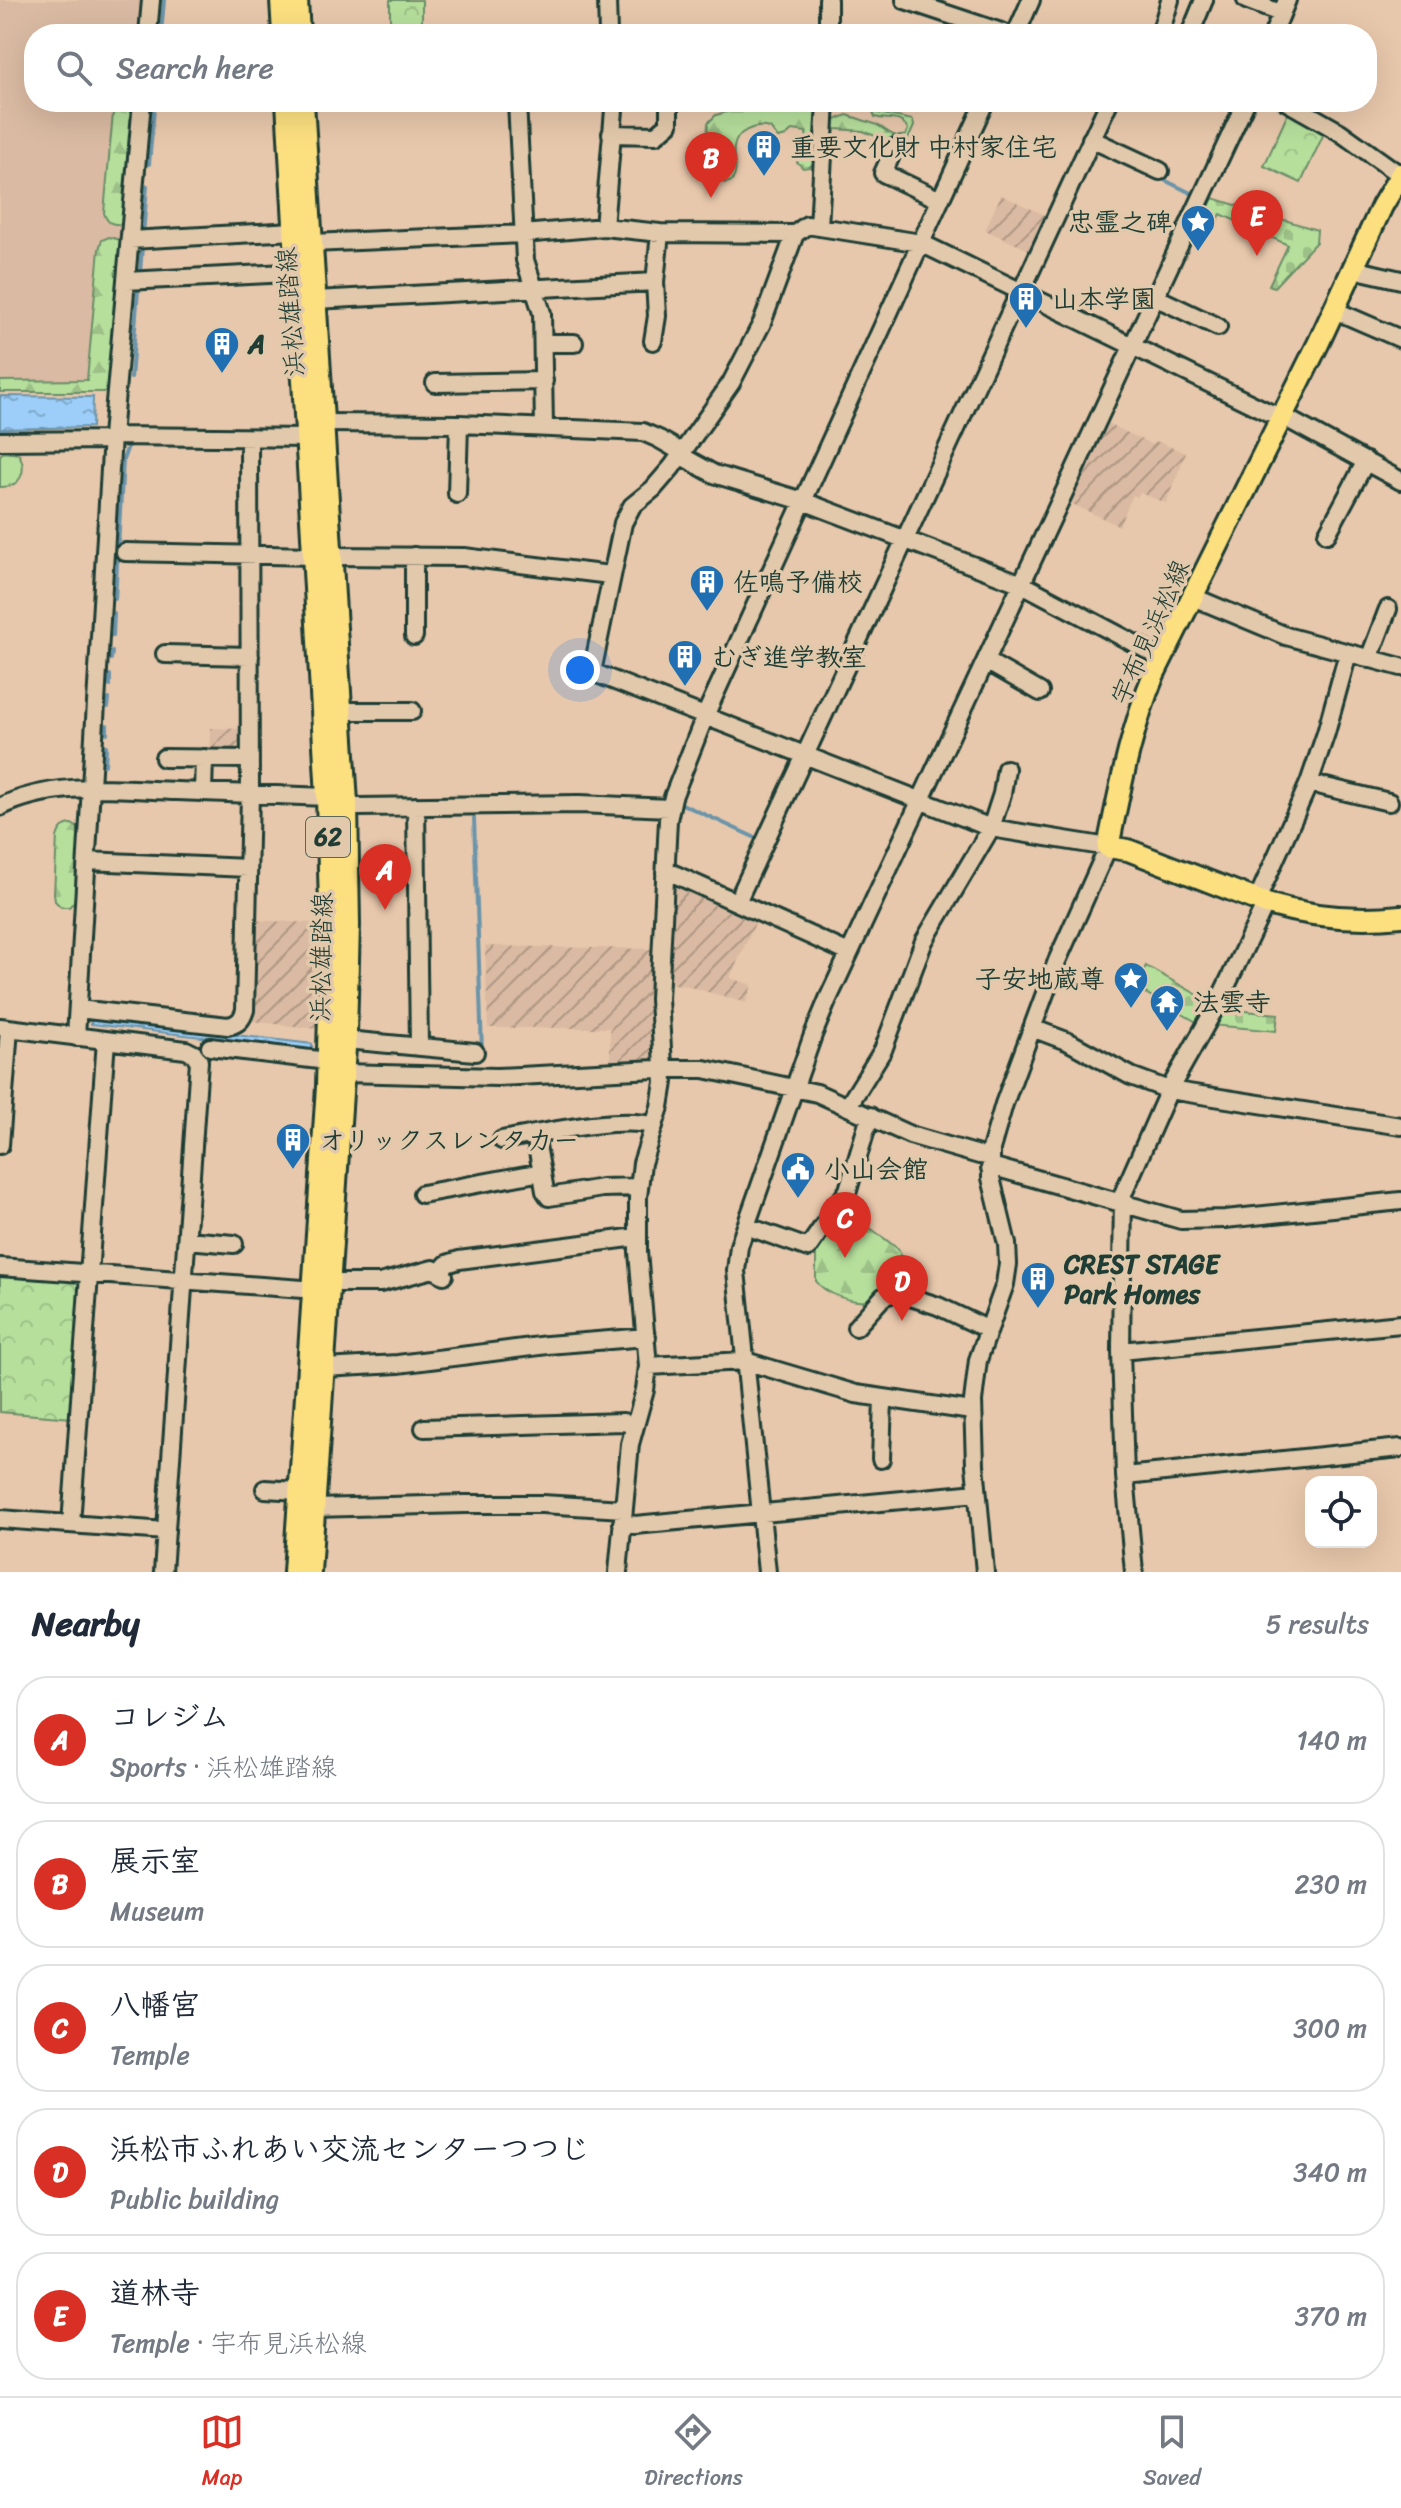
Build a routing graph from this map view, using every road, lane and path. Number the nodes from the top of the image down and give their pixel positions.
1 (151, 0) edge
2 (281, 0) edge
3 (297, 0) edge
4 (607, 0) edge
5 (828, 0) edge
6 (905, 0) edge
7 (1031, 0) edge
8 (1170, 0) edge
9 (1204, 0) edge
10 (1246, 0) edge
11 (1284, 7) edge
12 (149, 24) edge
13 (282, 24) edge
14 (298, 24) edge
15 (608, 24) edge
16 (828, 24) edge
17 (977, 24) edge
18 (1020, 24) edge
19 (1163, 24) edge
20 (1194, 24) edge
21 (141, 112) edge
22 (288, 112) edge
23 (303, 112) edge
24 (517, 112) edge
25 (614, 112) edge
26 (669, 112) edge
27 (825, 112) edge
28 (980, 112) edge
29 (1104, 112) edge
30 (1241, 112) edge
31 (1316, 112) edge
32 (611, 134) junction
33 (1091, 139) junction
34 (895, 147) dead end
35 (1160, 171) dead end
36 (1401, 175) edge
37 (940, 200) junction
38 (604, 227) junction
39 (819, 227) junction
40 (660, 233) junction
41 (523, 234) junction
42 (795, 234) junction
43 (303, 237) junction
44 (130, 240) junction
45 (921, 243) junction
46 (1353, 269) junction
47 (305, 272) junction
48 (1401, 280) edge
49 (126, 281) junction
50 (655, 282) junction
51 (535, 289) junction
52 (1020, 291) junction
53 (1155, 297) junction
54 (315, 300) junction
55 (1334, 310) junction
56 (1218, 327) dead end
57 (1401, 339) edge
58 (653, 341) dead end
59 (543, 343) junction
60 (574, 343) dead end
61 (1132, 346) junction
62 (544, 381) junction
63 (435, 383) dead end
64 (1282, 416) junction
65 (323, 423) junction
66 (459, 424) junction
67 (544, 427) junction
68 (112, 438) junction
69 (249, 438) junction
70 (306, 438) junction
71 (0, 441) edge
72 (682, 454) junction
73 (1366, 461) junction
74 (1401, 481) edge
75 (457, 494) dead end
76 (803, 501) junction
77 (1327, 534) dead end
78 (905, 539) junction
79 (125, 552) dead end
80 (249, 555) junction
81 (322, 556) junction
82 (414, 556) junction
83 (610, 575) junction
84 (1022, 584) junction
85 (1193, 597) junction
86 (1388, 609) dead end
87 (414, 636) dead end
88 (1348, 653) junction
89 (165, 654) dead end
90 (250, 656) junction
91 (1162, 658) junction
92 (1369, 659) junction
93 (986, 661) junction
94 (1401, 667) edge
95 (1040, 692) dead end
96 (341, 711) junction
97 (412, 711) dead end
98 (705, 716) junction
99 (805, 755) junction
100 (164, 758) dead end
101 (204, 758) junction
102 (250, 759) junction
103 (1006, 769) dead end
104 (1309, 783) junction
105 (91, 787) junction
106 (203, 792) junction
107 (250, 794) junction
108 (327, 797) junction
109 (920, 801) junction
110 (1389, 802) dead end
111 (347, 803) junction
112 (416, 806) junction
113 (0, 807) edge
114 (669, 808) junction
115 (991, 828) junction
116 (1108, 847) junction
117 (87, 861) junction
118 (248, 868) junction
119 (665, 873) junction
120 (737, 902) junction
121 (1262, 902) junction
122 (1401, 916) edge
123 (849, 953) junction
124 (78, 1009) junction
125 (4, 1028) edge
126 (1032, 1028) junction
127 (76, 1037) junction
128 (106, 1040) junction
129 (346, 1040) junction
130 (419, 1046) junction
131 (210, 1047) dead end
132 (475, 1052) dead end
133 (319, 1060) dead end
134 (665, 1068) junction
135 (344, 1073) junction
136 (795, 1087) junction
137 (1169, 1090) junction
138 (848, 1106) junction
139 (870, 1116) junction
140 (654, 1126) junction
141 (1401, 1126) edge
142 (535, 1134) junction
143 (502, 1140) dead end
144 (0, 1145) edge
145 (990, 1162) junction
146 (542, 1172) junction
147 (639, 1187) junction
148 (422, 1194) dead end
149 (1401, 1201) edge
150 (1123, 1203) junction
151 (746, 1226) junction
152 (637, 1237) junction
153 (187, 1240) junction
154 (234, 1244) dead end
155 (0, 1267) edge
156 (88, 1274) junction
157 (184, 1281) junction
158 (330, 1283) junction
159 (303, 1289) dead end
160 (1401, 1324) edge
161 (856, 1327) dead end
162 (989, 1330) junction
163 (647, 1337) junction
164 (1121, 1351) junction
165 (745, 1361) junction
166 (648, 1366) junction
167 (324, 1368) junction
168 (883, 1399) junction
169 (972, 1411) junction
170 (634, 1425) junction
171 (424, 1428) dead end
172 (1401, 1448) edge
173 (881, 1459) dead end
174 (1125, 1476) junction
175 (265, 1489) dead end
176 (299, 1491) junction
177 (977, 1493) junction
178 (314, 1508) junction
179 (761, 1512) junction
180 (623, 1516) junction
181 (0, 1519) edge
182 (71, 1524) junction
183 (166, 1531) junction
184 (163, 1572) edge
185 (294, 1572) edge
186 (310, 1572) edge
187 (618, 1572) edge
188 (767, 1572) edge
189 (985, 1572) edge
190 (1134, 1572) edge

1 - 12 street
2 - 13 main road
3 - 14 main road
4 - 15 street
5 - 16 street
6 - 17 street
7 - 18 street
8 - 19 street
9 - 20 street
10 - 11 street
21 - 44 street
22 - 43 main road, 浜松雄踏線 / 62
23 - 43 main road, 浜松雄踏線 / 62
24 - 41 street
25 - 32 street
26 - 32 street
27 - 39 street
28 - 37 street
29 - 33 street
30 - 53 street
31 - 36 street
32 - 38 street
33 - 35 street
33 - 52 street
34 - 37 street
36 - 46 main road, 宇布見浜松線
37 - 45 street
38 - 40 street
38 - 41 street
39 - 42 street
39 - 45 street
40 - 42 street
40 - 50 street
41 - 43 street
41 - 51 street
42 - 72 street
43 - 44 street
43 - 47 main road, 浜松雄踏線 / 62
44 - 49 street
45 - 52 street
45 - 76 street
46 - 48 street
46 - 55 main road, 宇布見浜松線
47 - 49 street
47 - 54 main road, 浜松雄踏線 / 62
47 - 70 main road, 浜松雄踏線 / 62
49 - 68 street
50 - 51 street
50 - 58 street
51 - 54 street
51 - 59 street
52 - 61 street
52 - 78 street
53 - 56 street
53 - 61 street
54 - 65 main road, 浜松雄踏線 / 62
55 - 57 street
55 - 64 main road, 宇布見浜松線
59 - 60 street
59 - 62 street
61 - 64 street
61 - 84 street
62 - 63 street
62 - 67 street
64 - 73 street
64 - 85 main road, 宇布見浜松線
65 - 66 street
65 - 81 main road, 浜松雄踏線 / 62
66 - 67 street
66 - 75 street
67 - 72 street
68 - 69 street
68 - 71 street
68 - 105 street
69 - 70 street
69 - 80 street
70 - 81 main road, 浜松雄踏線 / 62
72 - 76 street
72 - 83 street
73 - 74 street
73 - 77 street
76 - 78 street
76 - 98 street
78 - 84 street
78 - 99 street
79 - 80 street
80 - 81 street
80 - 90 street
81 - 82 street
81 - 96 main road, 浜松雄踏線 / 62
81 - 108 main road, 浜松雄踏線 / 62
82 - 83 street
82 - 87 street
83 - 98 street
84 - 91 street
84 - 93 street
85 - 88 street
85 - 91 main road, 宇布見浜松線
86 - 92 street
88 - 92 street
88 - 104 street
89 - 90 street
90 - 102 street
91 - 116 main road, 宇布見浜松線
92 - 94 street
93 - 95 street
93 - 109 street
96 - 97 street
96 - 111 main road, 浜松雄踏線 / 62
98 - 99 street
98 - 114 street
99 - 109 street
99 - 120 street
100 - 101 street
101 - 102 street
101 - 106 street
102 - 107 street
103 - 115 street
104 - 110 street
104 - 121 street
105 - 106 street
105 - 113 street
105 - 117 street
106 - 107 street
107 - 108 street
107 - 118 street
108 - 111 street
108 - 176 main road, 浜松雄踏線 / 62
109 - 115 street
109 - 123 street
111 - 112 street
111 - 129 main road, 浜松雄踏線 / 62
112 - 114 street
112 - 130 street
114 - 119 street
115 - 116 street
115 - 138 street
116 - 121 main road
116 - 126 street
117 - 118 street
117 - 124 street
118 - 124 street
119 - 120 street
119 - 134 street
120 - 123 street
121 - 122 main road
121 - 137 street
123 - 136 street
124 - 127 street
125 - 127 street
125 - 144 street
126 - 137 street
126 - 145 street
127 - 128 street
128 - 153 street
128 - 156 street
129 - 130 street
129 - 135 main road, 浜松雄踏線 / 62
130 - 132 street
131 - 133 street
134 - 135 street
134 - 136 street
134 - 140 street
135 - 158 main road, 浜松雄踏線 / 62
136 - 138 street
136 - 151 street
137 - 141 street
137 - 150 street
138 - 139 street
139 - 145 street
139 - 151 street
140 - 142 street
140 - 147 street
142 - 143 street
142 - 146 street
145 - 150 street
145 - 162 street
146 - 147 street
146 - 148 street
147 - 152 street
149 - 150 street
150 - 164 street
151 - 165 street
152 - 158 street
152 - 163 street
153 - 154 street
153 - 157 street
155 - 156 street
156 - 157 street
156 - 182 street
157 - 159 street
157 - 183 street
158 - 167 main road, 浜松雄踏線 / 62
160 - 164 street
161 - 162 street
162 - 169 street
163 - 166 street
163 - 167 street
164 - 174 street
165 - 166 street
165 - 168 street
165 - 179 street
166 - 170 street
167 - 178 main road, 浜松雄踏線 / 62
168 - 169 street
168 - 173 street
169 - 177 street
170 - 171 street
170 - 180 street
172 - 174 street
174 - 190 street
175 - 176 street
176 - 185 main road, 浜松雄踏線 / 62
177 - 179 street
177 - 189 street
178 - 180 street
178 - 186 main road, 浜松雄踏線 / 62
179 - 180 street
179 - 188 street
180 - 187 street
181 - 182 street
182 - 183 street
183 - 184 street

